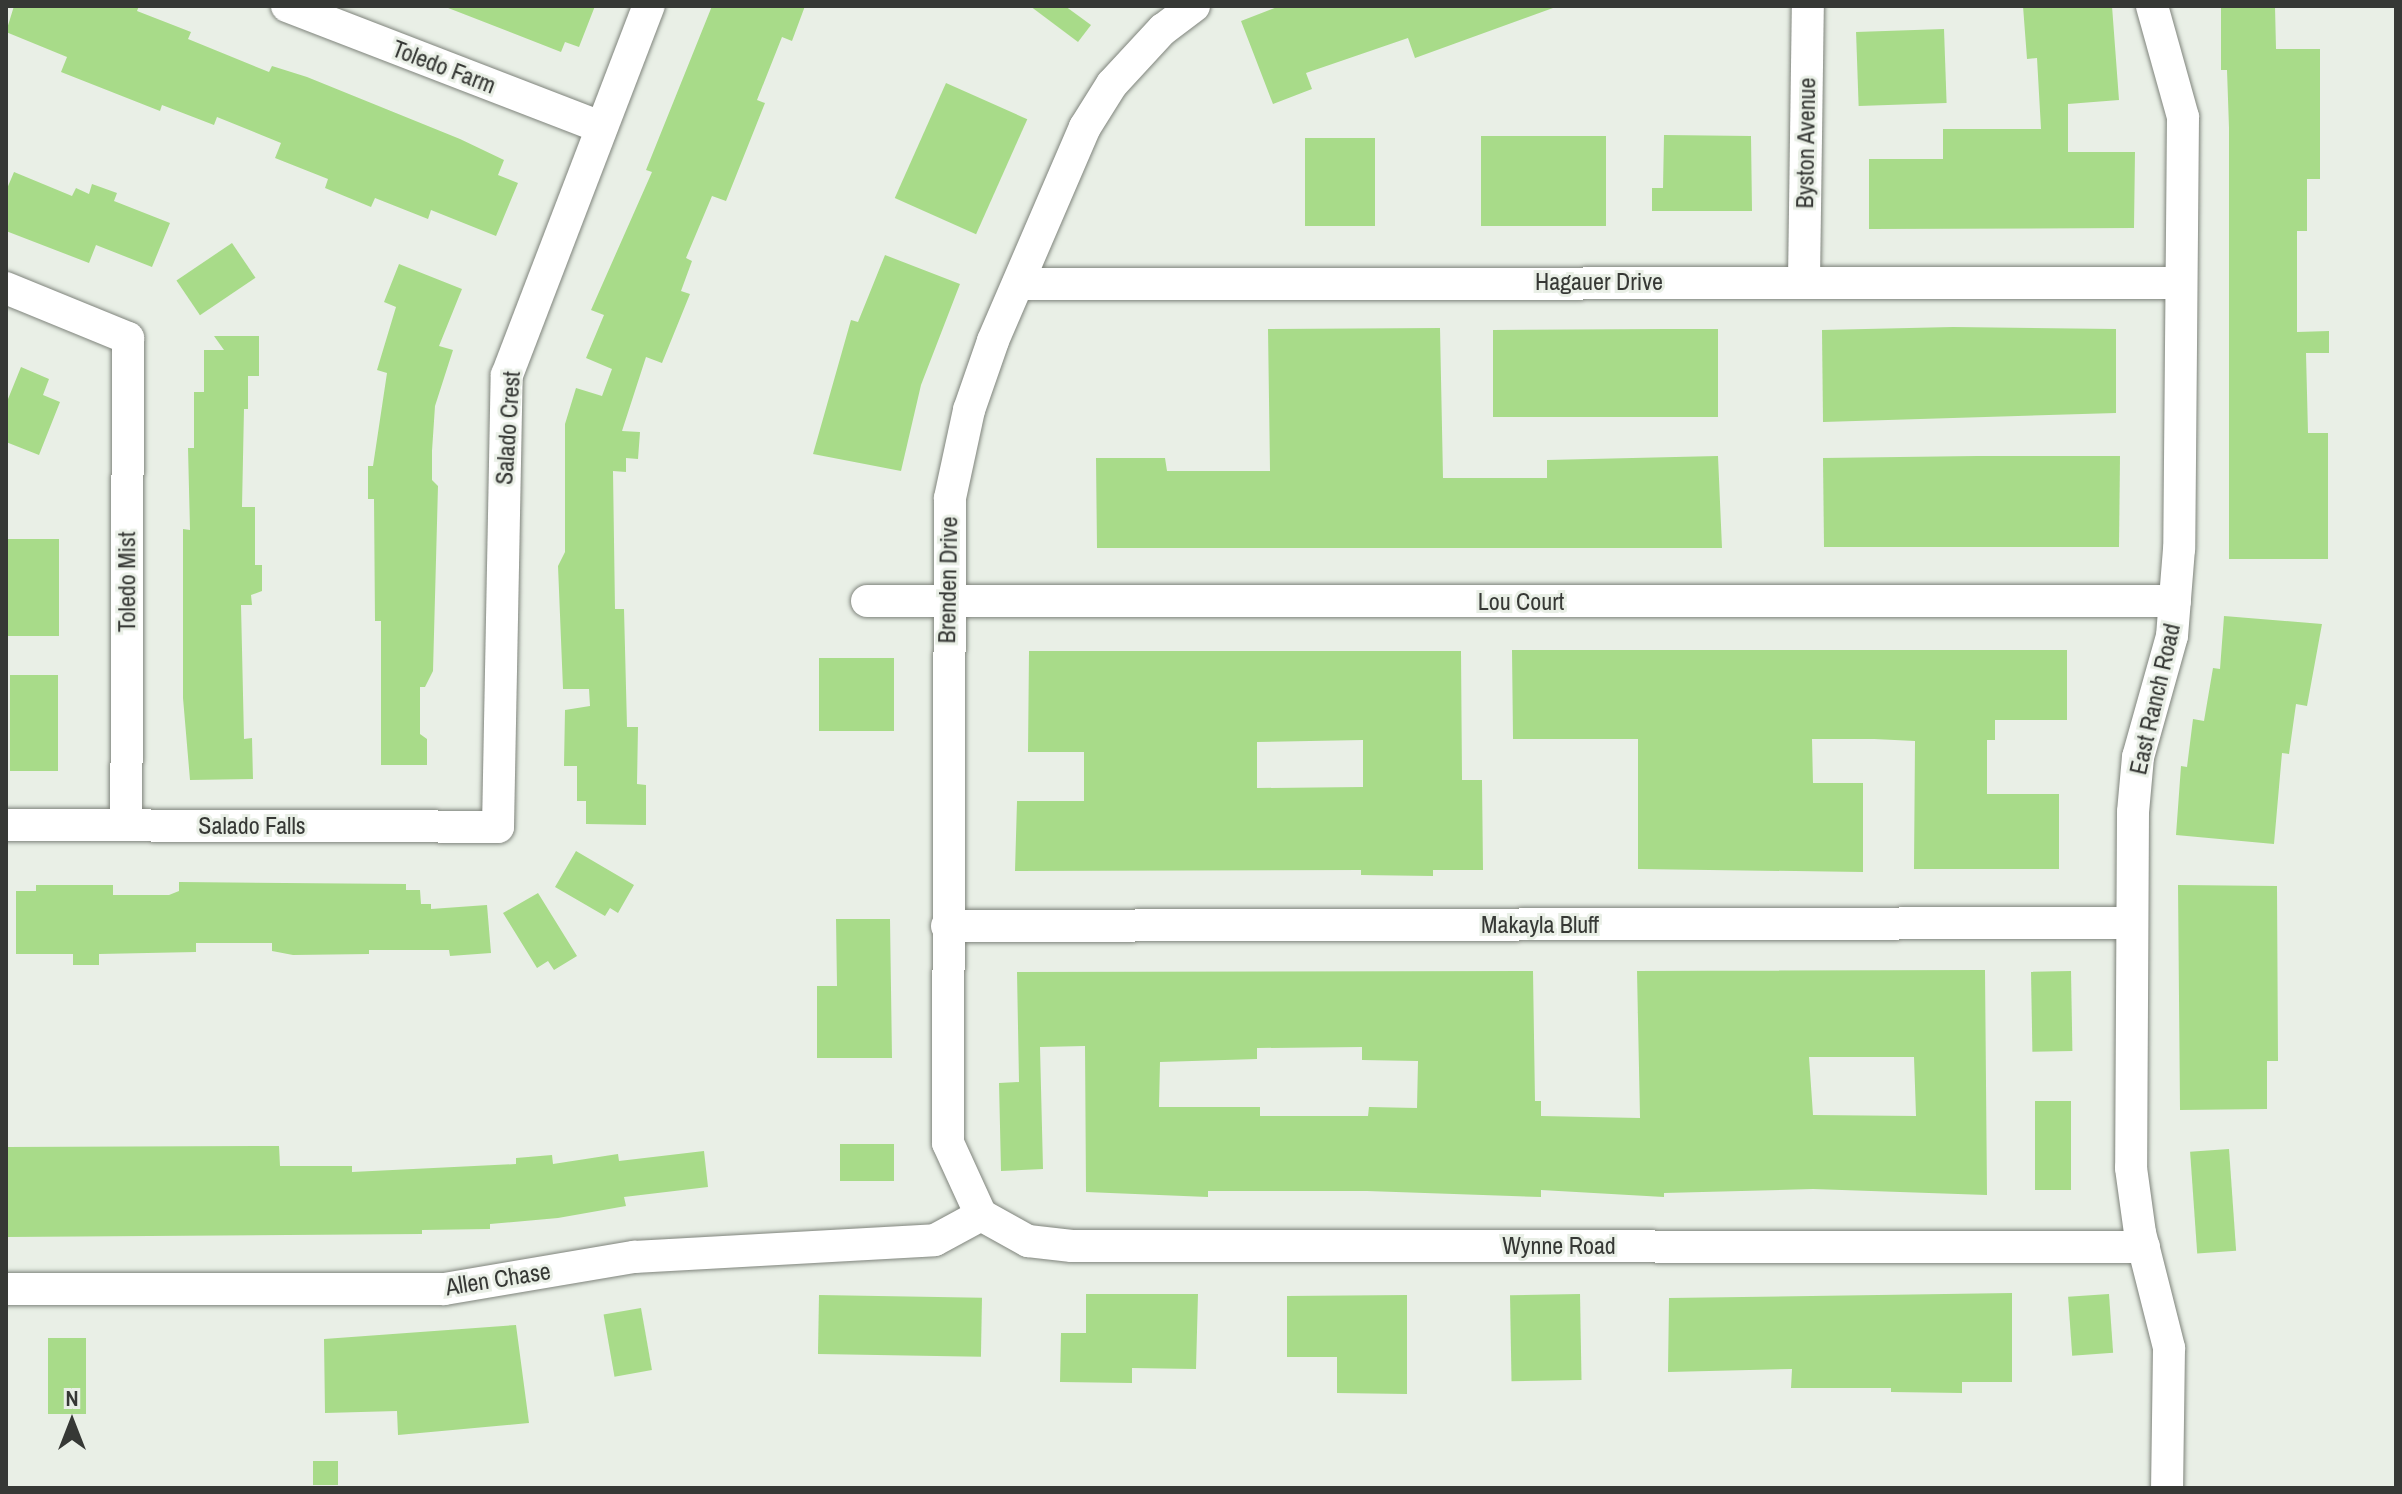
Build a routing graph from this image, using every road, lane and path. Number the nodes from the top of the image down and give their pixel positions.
1 (287, 6) edge
2 (649, 6) edge
3 (1194, 6) edge
4 (1808, 6) edge
5 (2152, 6) edge
6 (601, 127) junction
7 (1804, 281) junction
8 (2180, 283) junction
9 (1018, 284) junction
10 (6, 288) edge
11 (867, 601) dead end
12 (2175, 601) junction
13 (946, 602) junction
14 (6, 825) edge
15 (126, 825) junction
16 (498, 827) joint
17 (2132, 923) junction
18 (947, 926) junction
19 (981, 1215) junction
20 (2144, 1247) junction
21 (6, 1289) edge
22 (2167, 1488) edge

1 - 6 street, Toledo Farm
2 - 6 street, Salado Crest
3 - 9 street, Brenden Drive
4 - 7 street, Byston Avenue
5 - 8 street, East Ranch Road
6 - 16 street, Salado Crest
7 - 8 street, Hagauer Drive
7 - 9 street, Hagauer Drive
8 - 12 street, East Ranch Road
9 - 13 street, Brenden Drive
10 - 15 street, Toledo Mist
11 - 13 street, Lou Court
12 - 13 street, Lou Court
12 - 17 street, East Ranch Road
13 - 18 street, Brenden Drive
14 - 15 street, Salado Falls
15 - 16 street, Salado Falls
17 - 18 street, Makayla Bluff
17 - 20 street, East Ranch Road
18 - 19 street, Brenden Drive
19 - 20 street, Wynne Road
19 - 21 street, Allen Chase
20 - 22 street, East Ranch Road

